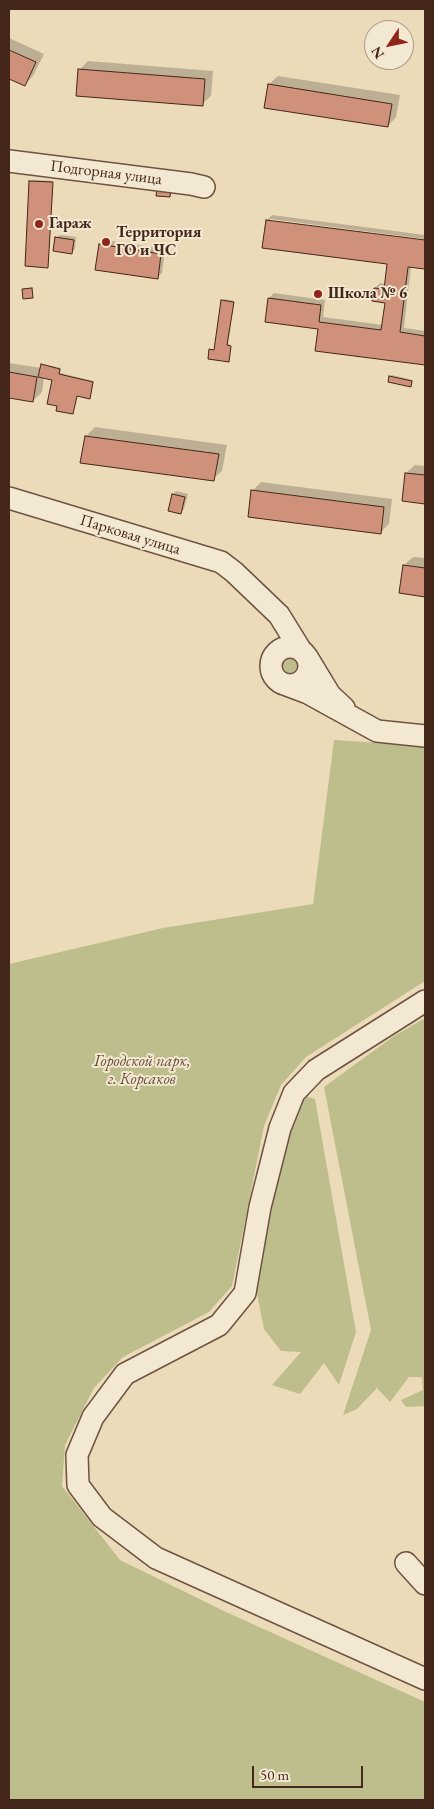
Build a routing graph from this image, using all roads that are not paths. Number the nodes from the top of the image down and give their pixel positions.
1 (9, 161) edge
2 (204, 187) dead end
3 (9, 498) edge
4 (244, 582) junction
5 (303, 653) junction
6 (272, 657) junction
7 (284, 684) junction
8 (377, 731) junction
9 (425, 736) edge
10 (425, 1001) edge
11 (406, 1564) dead end
12 (425, 1584) edge
13 (425, 1679) edge

1 - 2 street, Подгорная улица
3 - 4 street, Парковая улица
4 - 5 street, Парковая улица
4 - 6 street, Парковая улица
5 - 6 street
5 - 7 street
5 - 8 street, Парковая улица
6 - 7 street
7 - 8 street, Парковая улица
8 - 9 street, Парковая улица
10 - 13 street
11 - 12 street

